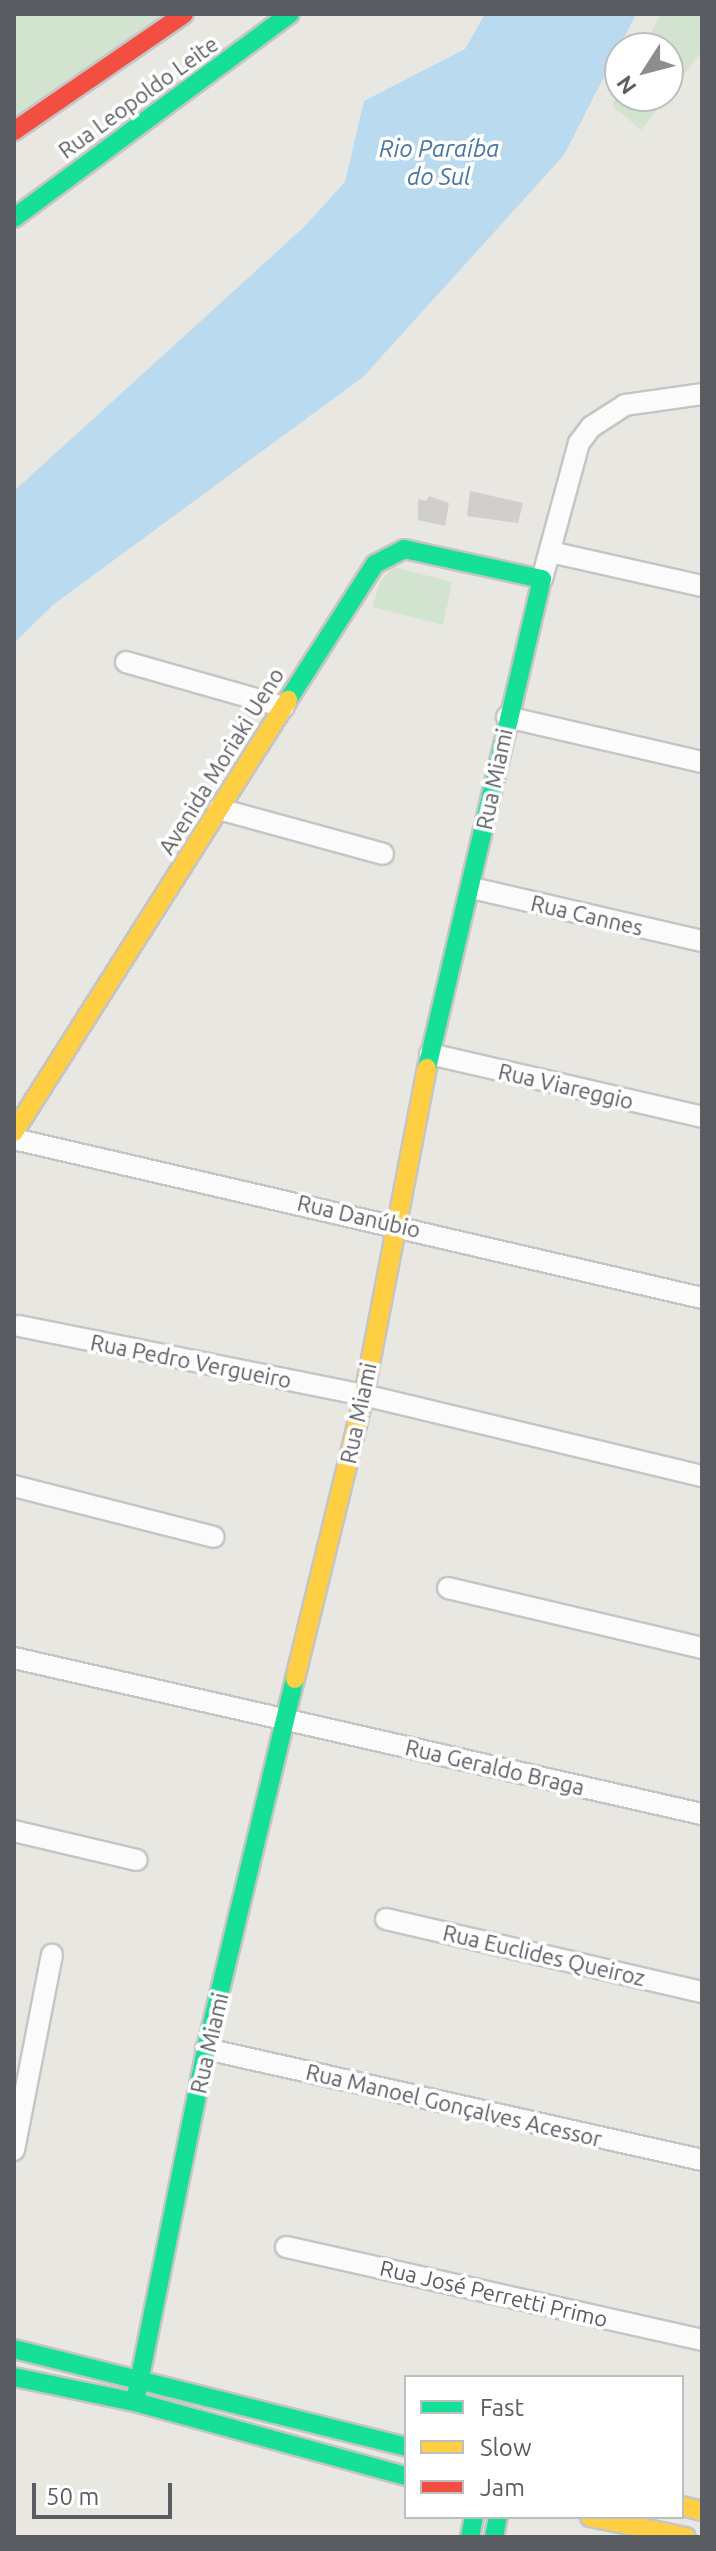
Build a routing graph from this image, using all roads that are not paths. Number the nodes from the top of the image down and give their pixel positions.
1 (184, 14) edge
2 (290, 14) edge
3 (14, 131) edge
4 (14, 218) edge
5 (702, 394) edge
6 (550, 552) junction
7 (542, 579) junction
8 (702, 586) edge
9 (126, 662) dead end
10 (284, 707) junction
11 (507, 717) junction
12 (702, 762) edge
13 (219, 809) junction
14 (383, 854) dead end
15 (472, 888) junction
16 (702, 941) edge
17 (430, 1054) junction
18 (702, 1117) edge
19 (14, 1132) edge
20 (14, 1139) edge
21 (394, 1223) junction
22 (702, 1298) edge
23 (19, 1326) dead end
24 (364, 1395) junction
25 (702, 1476) edge
26 (14, 1486) edge
27 (214, 1537) dead end
28 (448, 1588) dead end
29 (702, 1648) edge
30 (14, 1658) edge
31 (287, 1720) junction
32 (702, 1814) edge
33 (14, 1831) edge
34 (137, 1860) dead end
35 (386, 1919) dead end
36 (52, 1955) dead end
37 (702, 1992) edge
38 (206, 2049) junction
39 (14, 2150) edge
40 (702, 2160) edge
41 (286, 2247) dead end
42 (702, 2340) edge
43 (14, 2349) edge
44 (14, 2377) edge
45 (142, 2377) junction
46 (135, 2402) junction
47 (404, 2446) edge
48 (404, 2475) edge
49 (600, 2519) edge
50 (686, 2537) edge

1 - 3 street
2 - 4 street, Rua Leopoldo Leite
5 - 6 street, Rua Miami
6 - 7 street, Rua Miami
6 - 8 street
7 - 10 street, Avenida Moriaki Ueno
7 - 11 street, Rua Miami
9 - 10 street
10 - 13 street, Avenida Moriaki Ueno
11 - 12 street
11 - 15 street, Rua Miami
13 - 14 street
13 - 19 street, Avenida Moriaki Ueno
15 - 16 street, Rua Cannes
15 - 17 street, Rua Miami
17 - 18 street, Rua Viareggio
17 - 21 street, Rua Miami
20 - 21 street, Rua Danúbio
21 - 22 street, Rua Danúbio
21 - 24 street, Rua Miami
23 - 24 street, Rua Pedro Vergueiro
24 - 25 street, Rua Pedro Vergueiro
24 - 31 street, Rua Miami
26 - 27 street
28 - 29 street
30 - 31 street, Rua Geraldo Braga
31 - 32 street, Rua Geraldo Braga
31 - 38 street, Rua Miami
33 - 34 street
35 - 37 street, Rua Euclides Queiroz
36 - 39 street
38 - 40 street, Rua Manoel Gonçalves Acessor
38 - 45 street, Rua Miami
41 - 42 street, Rua José Perretti Primo
43 - 45 street
44 - 46 street
45 - 46 street, Rua Miami
45 - 47 street
46 - 48 street
49 - 50 street

